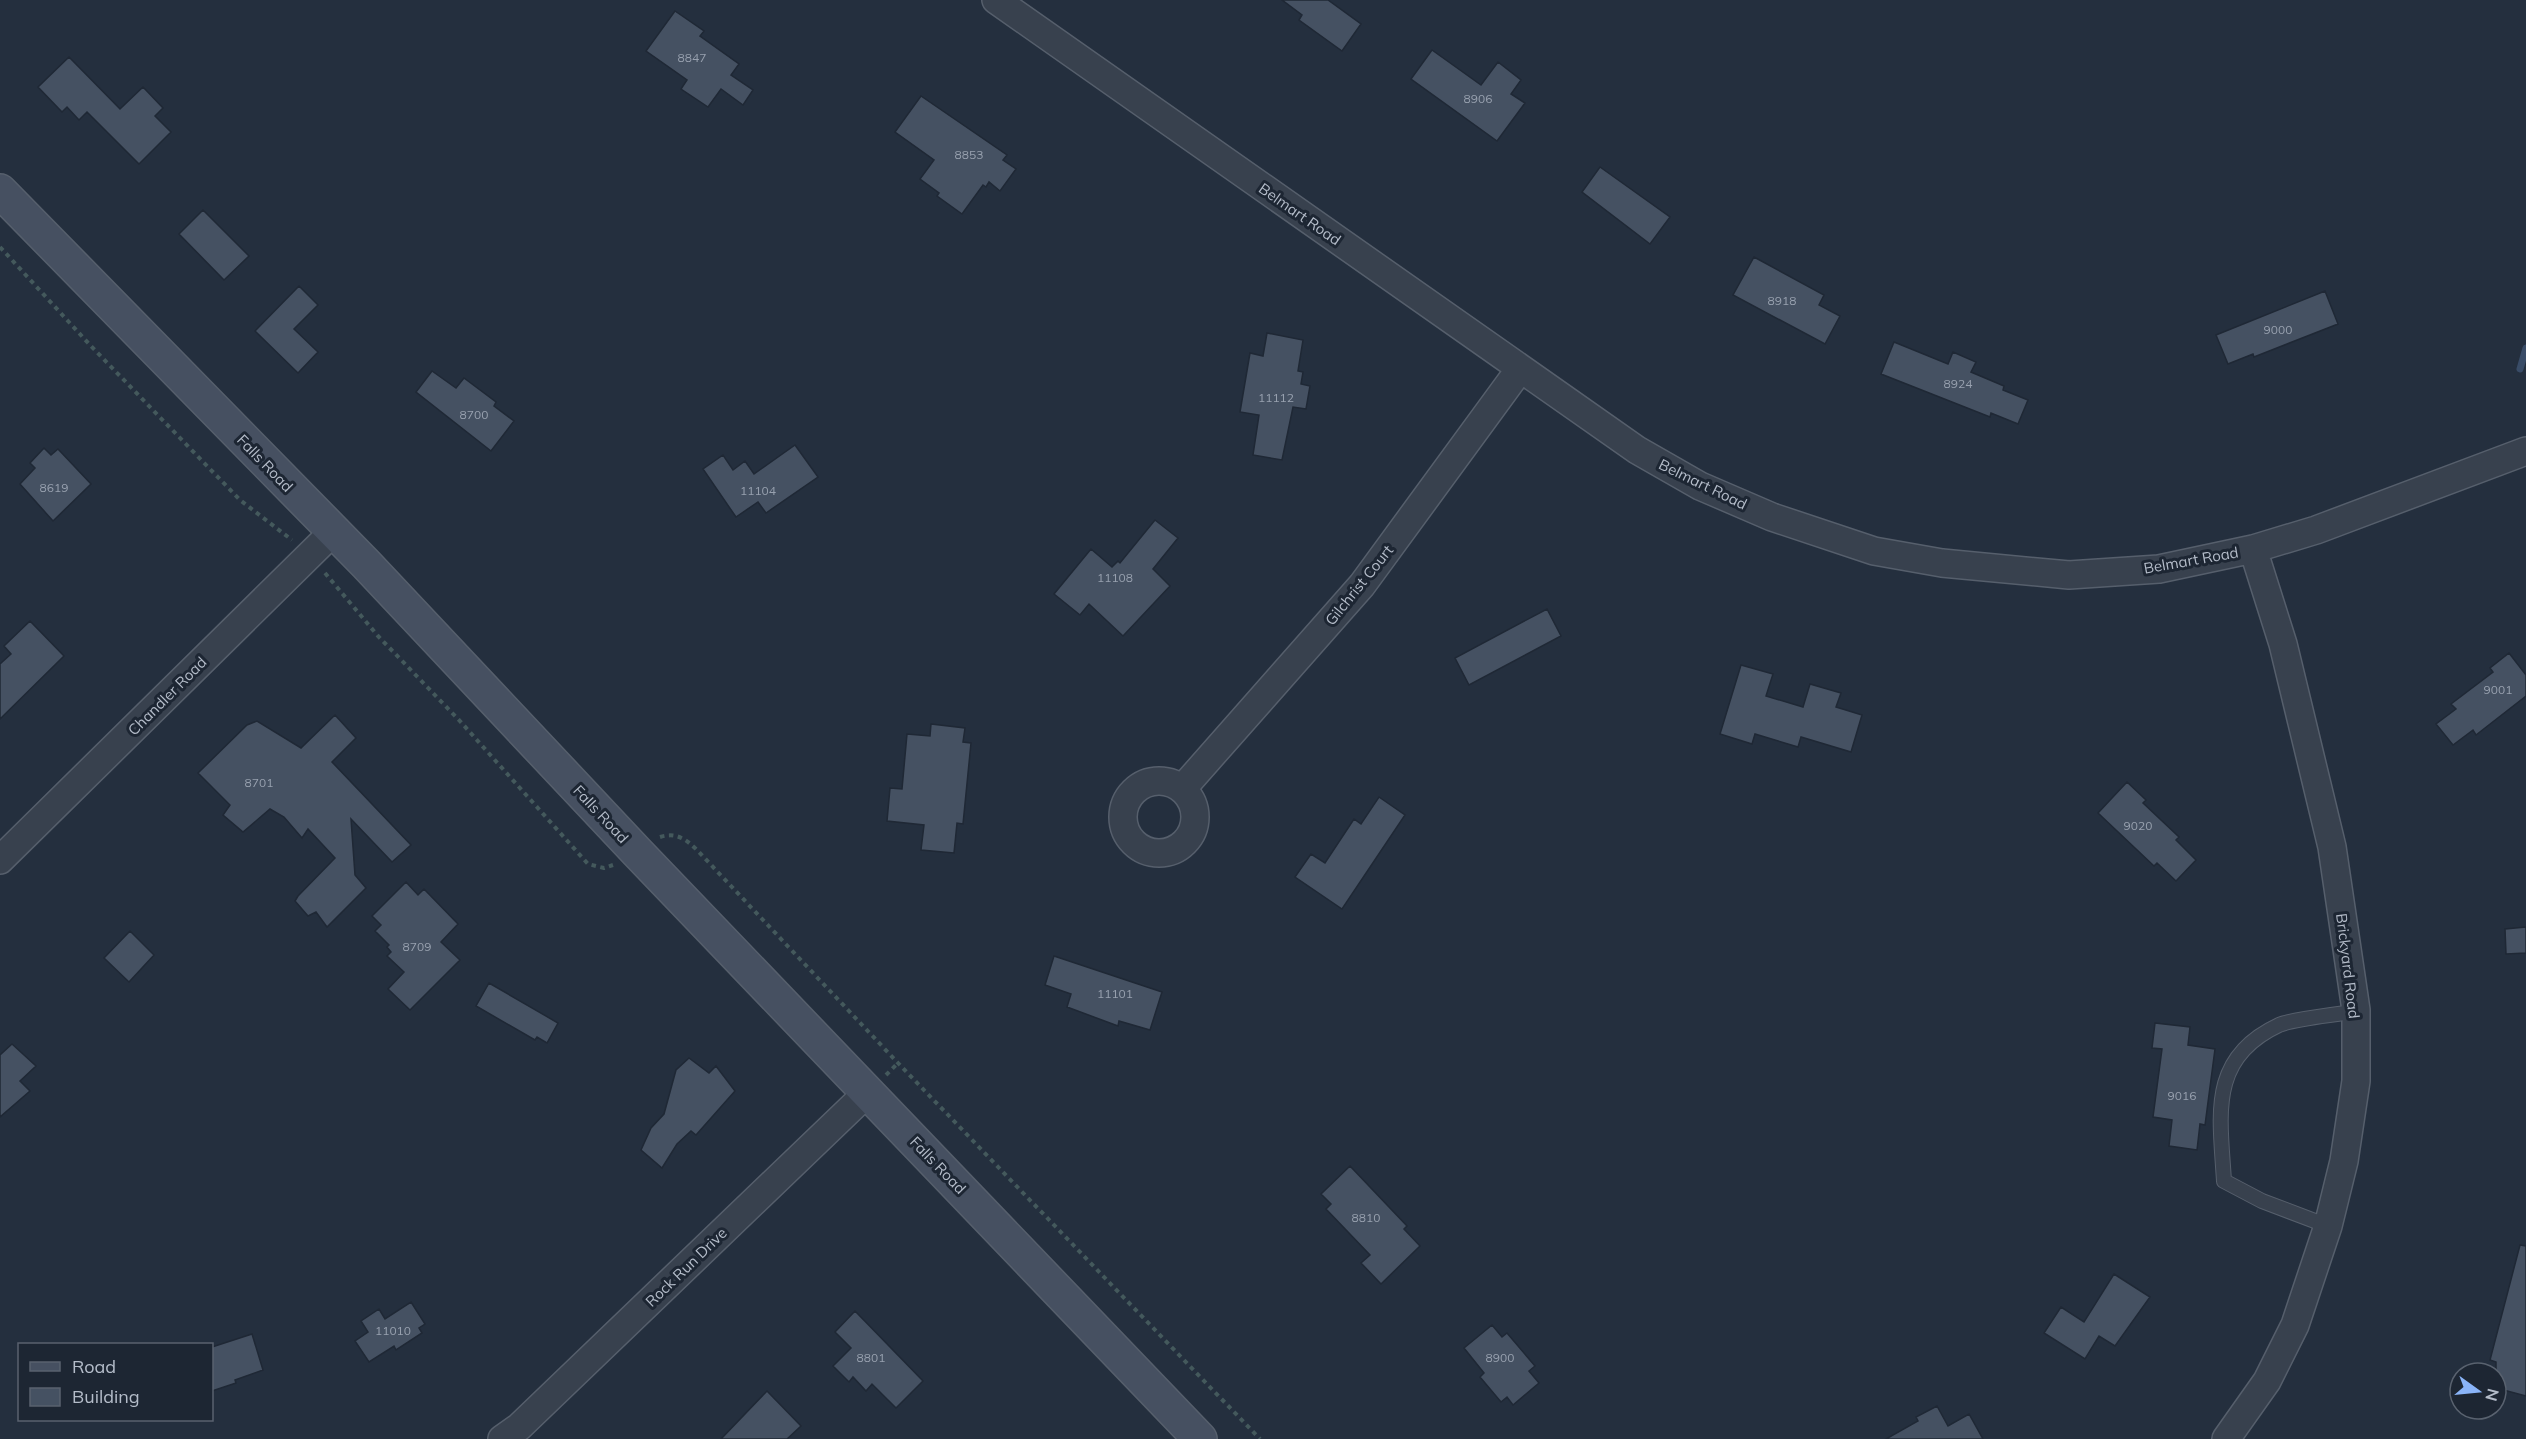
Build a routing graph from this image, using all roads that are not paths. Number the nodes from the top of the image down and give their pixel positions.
1 (996, 0) edge
2 (0, 191) edge
3 (1520, 369) junction
4 (2526, 451) edge
5 (333, 532) junction
6 (2253, 549) junction
7 (1182, 789) dead end
8 (0, 860) edge
9 (2356, 1011) junction
10 (868, 1092) junction
11 (2328, 1226) junction
12 (502, 1439) edge
13 (1200, 1439) edge
14 (2226, 1439) edge

1 - 3 street, Belmart Road
2 - 5 main road, Falls Road
3 - 6 street, Belmart Road
3 - 7 street, Gilchrist Court
4 - 6 street, Belmart Road
5 - 8 street, Chandler Road
5 - 10 main road, Falls Road
6 - 9 street, Brickyard Road
9 - 11 street, Brickyard Road
9 - 11 lane
10 - 12 street, Rock Run Drive
10 - 13 main road, Falls Road
11 - 14 street, Brickyard Road

